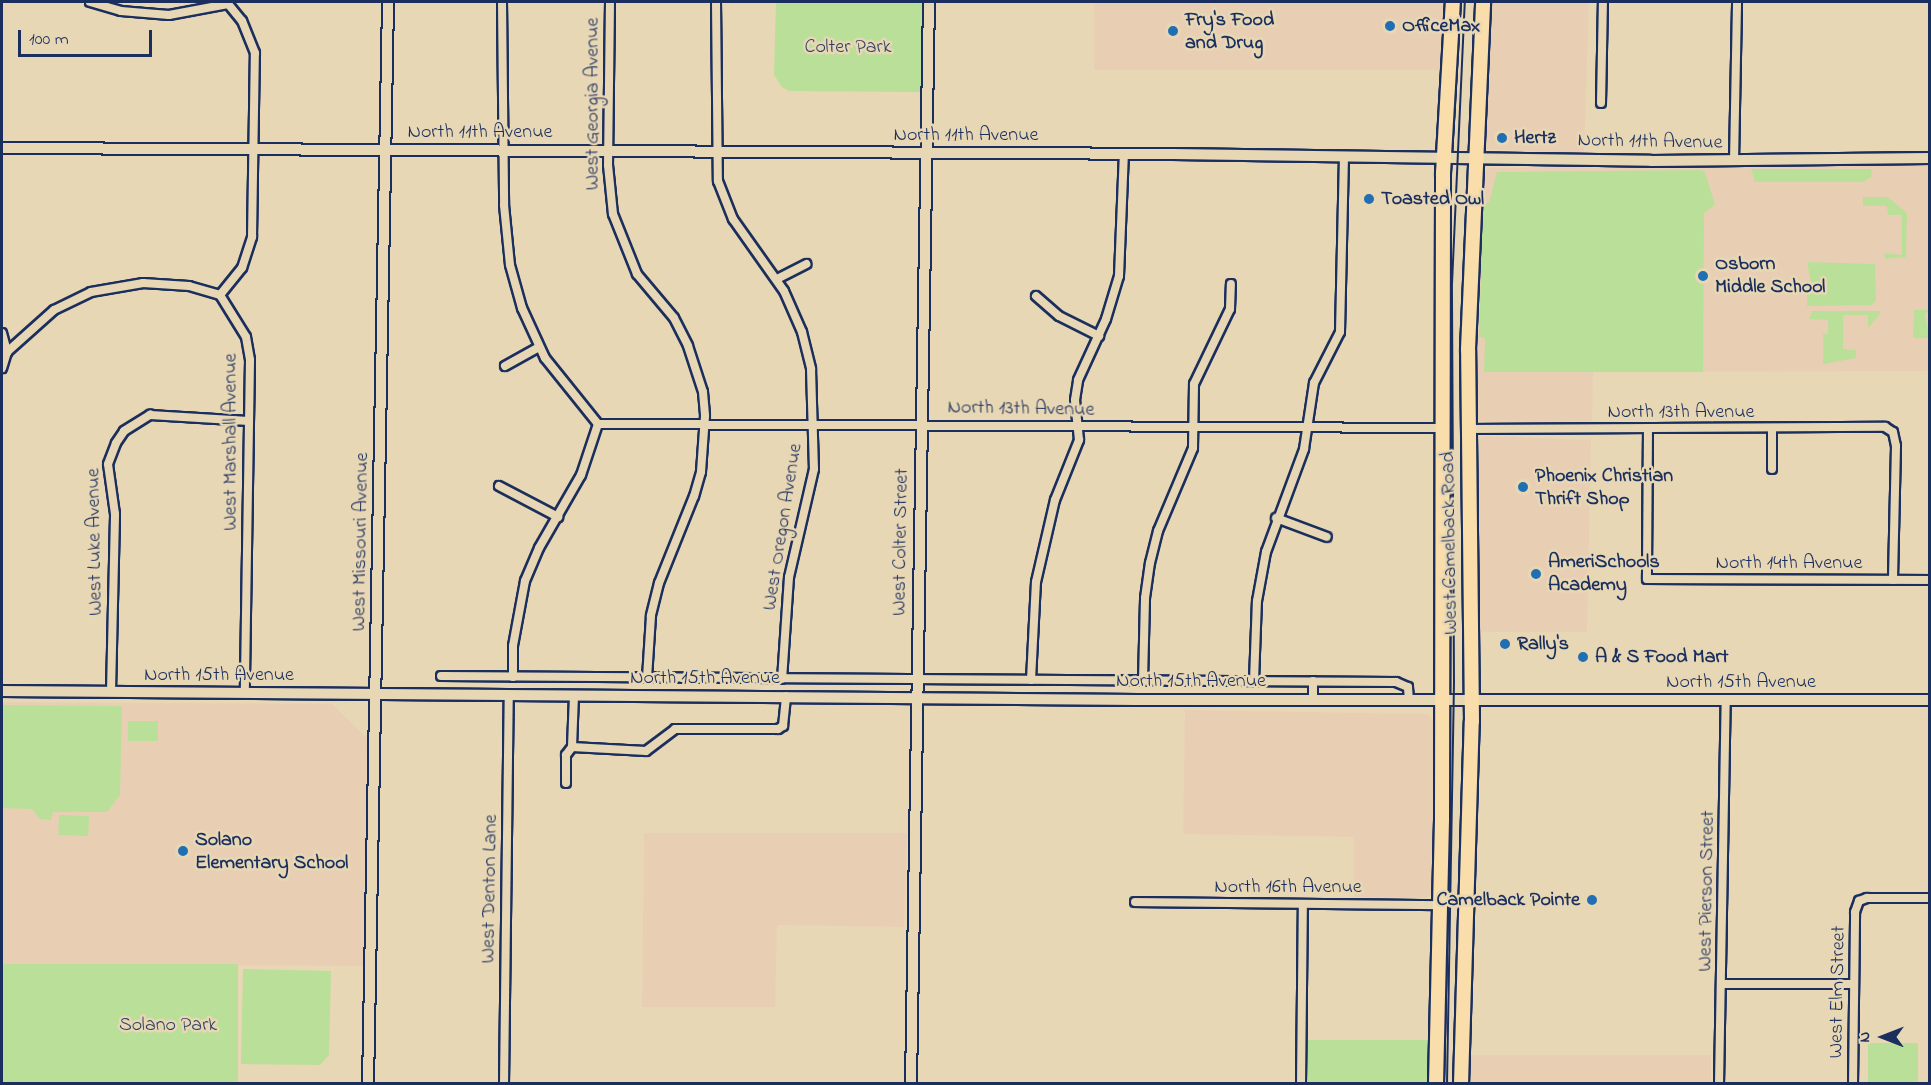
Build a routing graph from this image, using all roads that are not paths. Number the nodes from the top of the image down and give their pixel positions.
1 (90, 2) edge
2 (388, 2) edge
3 (502, 2) edge
4 (610, 2) edge
5 (716, 2) edge
6 (929, 2) edge
7 (1453, 2) edge
8 (1483, 2) edge
9 (1603, 2) edge
10 (1737, 2) edge
11 (228, 3) edge
12 (1601, 103) dead end
13 (2, 148) edge
14 (254, 149) junction
15 (386, 150) junction
16 (503, 150) junction
17 (608, 151) junction
18 (716, 152) junction
19 (927, 153) junction
20 (1124, 154) junction
21 (1344, 156) junction
22 (1443, 157) junction
23 (1474, 158) junction
24 (1929, 158) edge
25 (1734, 161) junction
26 (806, 264) dead end
27 (777, 279) junction
28 (1231, 284) dead end
29 (220, 295) junction
30 (1036, 296) dead end
31 (2, 333) edge
32 (1098, 336) junction
33 (539, 347) junction
34 (4, 352) edge
35 (505, 366) dead end
36 (2, 368) edge
37 (249, 421) junction
38 (815, 423) junction
39 (597, 424) junction
40 (705, 424) junction
41 (921, 424) junction
42 (1079, 426) junction
43 (1193, 426) junction
44 (1308, 427) junction
45 (1444, 428) junction
46 (1648, 428) junction
47 (1772, 428) junction
48 (1467, 429) junction
49 (1772, 470) dead end
50 (499, 486) dead end
51 (558, 517) junction
52 (1276, 518) junction
53 (1327, 537) dead end
54 (1893, 580) junction
55 (1929, 580) edge
56 (441, 676) dead end
57 (513, 677) junction
58 (647, 678) junction
59 (782, 678) junction
60 (917, 680) junction
61 (1031, 680) junction
62 (1143, 681) junction
63 (1254, 681) junction
64 (1313, 681) junction
65 (2, 691) edge
66 (111, 692) junction
67 (245, 693) junction
68 (376, 694) junction
69 (509, 695) junction
70 (574, 695) junction
71 (786, 696) junction
72 (917, 697) junction
73 (1313, 700) junction
74 (1409, 700) junction
75 (1442, 700) junction
76 (1472, 700) junction
77 (1726, 700) junction
78 (1929, 700) edge
79 (572, 747) junction
80 (566, 783) dead end
81 (1929, 898) edge
82 (1135, 902) dead end
83 (1303, 904) junction
84 (1441, 905) junction
85 (1721, 984) junction
86 (1854, 984) junction
87 (368, 1083) edge
88 (504, 1083) edge
89 (910, 1083) edge
90 (1300, 1083) edge
91 (1436, 1083) edge
92 (1461, 1083) edge
93 (1719, 1083) edge
94 (1853, 1083) edge

1 - 11 street
2 - 15 street, West Missouri Avenue
3 - 16 street
4 - 17 street, West Georgia Avenue
5 - 18 street, West Oregon Avenue
6 - 19 street, West Colter Street
7 - 22 main road, West Camelback Road
8 - 23 main road, West Camelback Road
9 - 12 street
10 - 25 street
11 - 14 street
13 - 14 street, North 11th Avenue
14 - 15 street, North 11th Avenue
14 - 29 street
15 - 16 street, North 11th Avenue
15 - 68 street, West Missouri Avenue
16 - 17 street, North 11th Avenue
16 - 33 street
17 - 18 street, North 11th Avenue
17 - 40 street, West Georgia Avenue
18 - 19 street, North 11th Avenue
18 - 27 street, West Oregon Avenue
19 - 20 street, North 11th Avenue
19 - 41 street, West Colter Street
20 - 21 street, North 11th Avenue
20 - 32 street
21 - 22 street, North 11th Avenue
21 - 44 street
22 - 23 street, North 11th Avenue
22 - 45 main road, West Camelback Road
23 - 25 street, North 11th Avenue
23 - 48 main road, West Camelback Road
24 - 25 street, North 11th Avenue
26 - 27 street
27 - 38 street, West Oregon Avenue
28 - 43 street
29 - 34 street
29 - 37 street, West Marshall Avenue
30 - 32 street
31 - 34 street
32 - 42 street
33 - 35 street
33 - 39 street
34 - 36 street
37 - 66 street, West Luke Avenue
37 - 67 street, West Marshall Avenue
38 - 40 street, North 13th Avenue
38 - 41 street, North 13th Avenue
38 - 59 street, West Oregon Avenue
39 - 40 street, North 13th Avenue
39 - 51 street
40 - 58 street, West Georgia Avenue
41 - 42 street, North 13th Avenue
41 - 60 street, West Colter Street
42 - 43 street, North 13th Avenue
42 - 61 street
43 - 44 street, North 13th Avenue
43 - 62 street
44 - 45 street, North 13th Avenue
44 - 52 street
45 - 75 main road, West Camelback Road
46 - 47 street, North 13th Avenue
46 - 48 street, North 13th Avenue
46 - 54 street, North 14th Avenue
47 - 49 street
47 - 54 street, North 13th Avenue
48 - 76 main road, West Camelback Road
50 - 51 street
51 - 57 street
52 - 53 street
52 - 63 street
54 - 55 street, North 14th Avenue
56 - 57 street, North 15th Avenue
57 - 58 street, North 15th Avenue
58 - 59 street, North 15th Avenue
59 - 60 street, North 15th Avenue
60 - 61 street, North 15th Avenue
60 - 72 street, West Colter Street
61 - 62 street, North 15th Avenue
62 - 63 street, North 15th Avenue
63 - 64 street, North 15th Avenue
64 - 73 street
64 - 74 street, North 15th Avenue
65 - 66 street, North 15th Avenue
66 - 67 street, North 15th Avenue
67 - 68 street, North 15th Avenue
68 - 69 street, North 15th Avenue
68 - 87 street, West Missouri Avenue
69 - 70 street, North 15th Avenue
69 - 88 street, West Denton Lane
70 - 71 street, North 15th Avenue
70 - 79 street
71 - 72 street, North 15th Avenue
71 - 79 street
72 - 73 street, North 15th Avenue
72 - 89 street, West Colter Street
73 - 74 street, North 15th Avenue
74 - 75 street, North 15th Avenue
75 - 76 street, North 15th Avenue
75 - 84 main road, West Camelback Road
76 - 77 street, North 15th Avenue
76 - 92 main road, West Camelback Road
77 - 78 street, North 15th Avenue
77 - 85 street, West Pierson Street
79 - 80 street
81 - 86 street, West Elm Street
82 - 83 street, North 16th Avenue
83 - 84 street, North 16th Avenue
83 - 90 street
84 - 91 main road, West Camelback Road
85 - 86 street
85 - 93 street, West Pierson Street
86 - 94 street, West Elm Street

